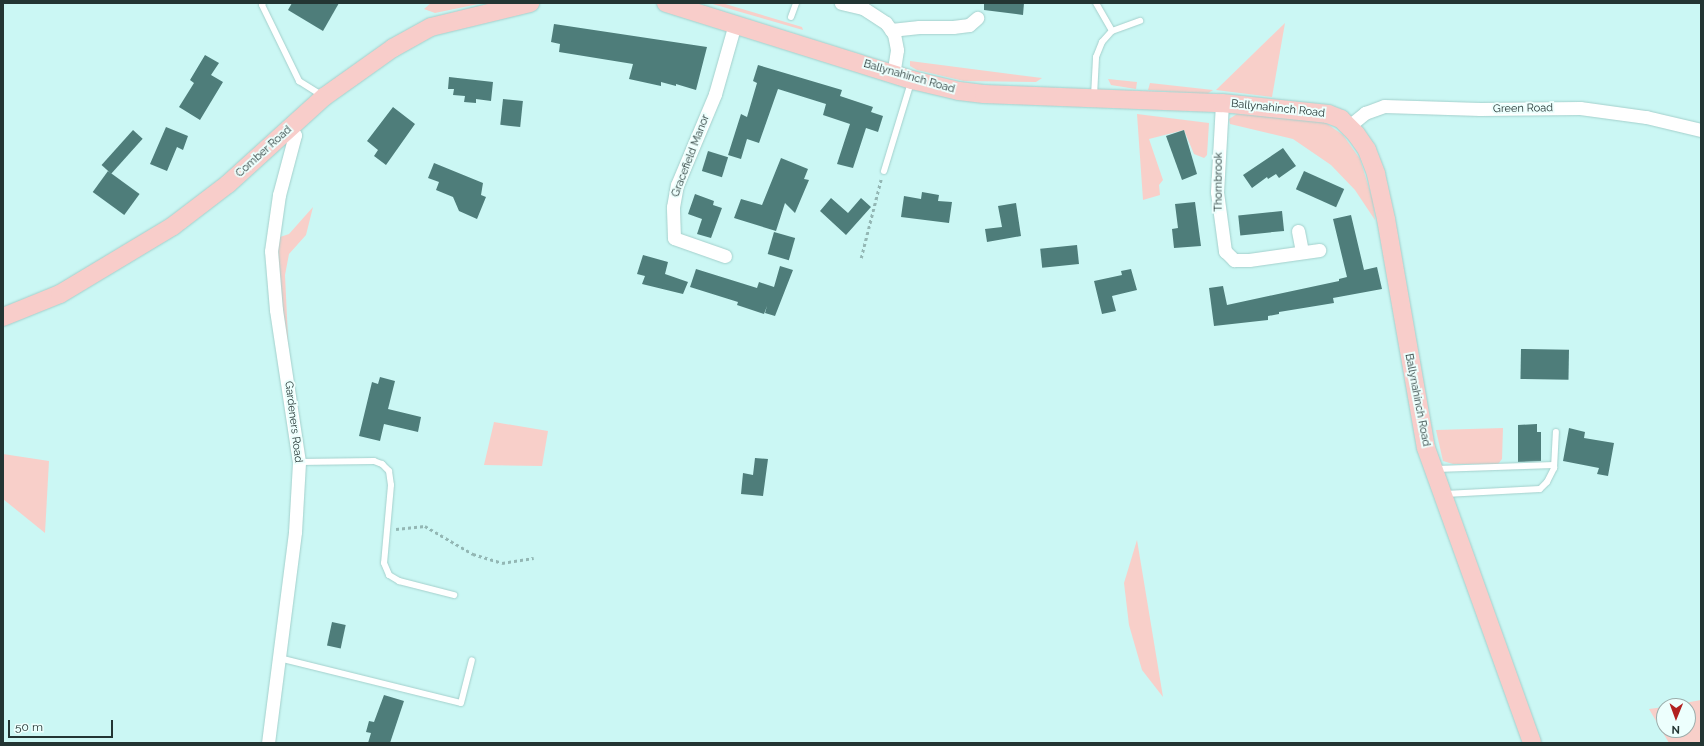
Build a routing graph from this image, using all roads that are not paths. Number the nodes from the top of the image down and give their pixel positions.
1 (263, 3) edge
2 (530, 3) edge
3 (666, 3) edge
4 (796, 3) edge
5 (840, 3) edge
6 (1096, 3) edge
7 (791, 17) dead end
8 (977, 18) dead end
9 (1140, 21) dead end
10 (736, 24) junction
11 (891, 30) junction
12 (1112, 30) junction
13 (893, 74) junction
14 (912, 80) junction
15 (324, 97) junction
16 (1094, 98) junction
17 (1222, 103) junction
18 (1349, 126) junction
19 (290, 128) junction
20 (1701, 130) edge
21 (884, 171) road end
22 (1298, 231) dead end
23 (1319, 250) dead end
24 (1302, 252) junction
25 (725, 256) dead end
26 (3, 318) edge
27 (1556, 432) dead end
28 (299, 462) junction
29 (1554, 465) junction
30 (1432, 469) junction
31 (1440, 494) junction
32 (454, 595) dead end
33 (278, 658) junction
34 (472, 660) dead end
35 (268, 743) edge
36 (1532, 743) edge

1 - 15 lane
2 - 15 street, Comber Road
3 - 10 street, Ballynahinch Road
4 - 7 lane
5 - 11 street
6 - 12 lane
8 - 11 street
9 - 12 lane
10 - 13 street, Ballynahinch Road
10 - 25 street, Gracefield Manor
11 - 13 street
12 - 16 lane
13 - 14 street, Ballynahinch Road
14 - 16 street, Ballynahinch Road
14 - 21 lane
15 - 19 street, Comber Road
16 - 17 street, Ballynahinch Road
17 - 18 street, Ballynahinch Road
17 - 24 street, Thornbrook
18 - 20 street, Green Road
18 - 30 street, Ballynahinch Road
19 - 26 street, Comber Road
19 - 28 street, Gardeners Road
22 - 24 street
23 - 24 street, Thornbrook
27 - 29 lane
28 - 32 lane
28 - 33 street, Gardeners Road
29 - 30 lane
29 - 31 lane
30 - 31 street, Ballynahinch Road
31 - 36 street, Ballynahinch Road
33 - 34 lane
33 - 35 street, Gardeners Road

